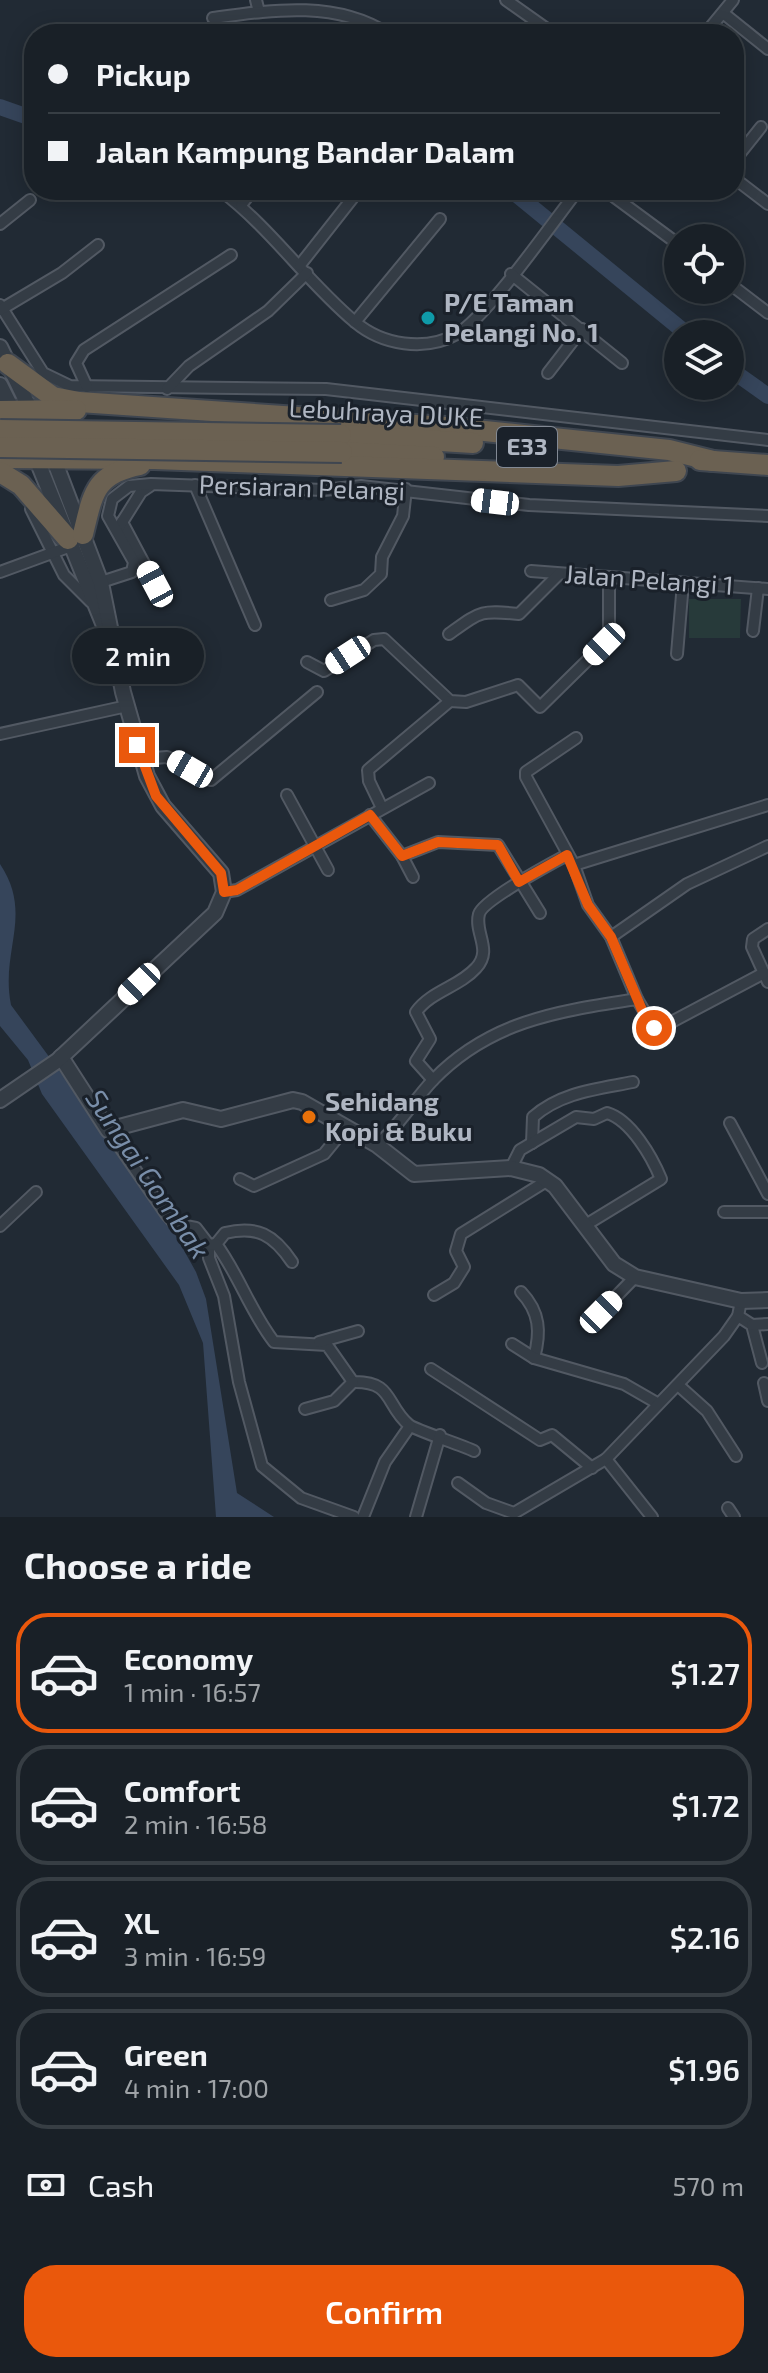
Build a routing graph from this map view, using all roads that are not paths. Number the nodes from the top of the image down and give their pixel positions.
1 (256, 0) edge
2 (506, 0) edge
3 (733, 0) edge
4 (259, 12) junction
5 (723, 13) junction
6 (213, 18) dead end
7 (371, 24) edge
8 (540, 24) edge
9 (714, 24) edge
10 (737, 24) edge
11 (744, 30) edge
12 (768, 49) edge
13 (761, 127) dead end
14 (744, 148) edge
15 (744, 186) edge
16 (30, 200) dead end
17 (234, 200) edge
18 (245, 200) edge
19 (352, 200) edge
20 (570, 200) edge
21 (619, 200) edge
22 (768, 204) edge
23 (241, 205) junction
24 (440, 219) dead end
25 (0, 224) edge
26 (664, 234) edge
27 (98, 245) dead end
28 (231, 255) dead end
29 (303, 269) junction
30 (511, 274) junction
31 (744, 295) edge
32 (1, 308) edge
33 (768, 313) edge
34 (355, 322) junction
35 (582, 329) junction
36 (4, 356) edge
37 (622, 363) dead end
38 (548, 373) dead end
39 (0, 385) edge
40 (87, 387) junction
41 (167, 389) junction
42 (15, 411) edge
43 (200, 411) junction
44 (0, 430) edge
45 (768, 440) edge
46 (341, 444) junction
47 (0, 447) edge
48 (0, 458) edge
49 (45, 458) junction
50 (167, 459) junction
51 (713, 461) junction
52 (768, 465) edge
53 (676, 471) junction
54 (0, 472) edge
55 (768, 479) edge
56 (0, 481) edge
57 (151, 484) junction
58 (195, 485) junction
59 (406, 489) junction
60 (768, 516) edge
61 (119, 526) junction
62 (69, 543) junction
63 (531, 571) dead end
64 (0, 572) edge
65 (559, 574) junction
66 (609, 579) junction
67 (683, 583) junction
68 (155, 584) dead end
69 (94, 585) junction
70 (763, 588) edge
71 (331, 600) dead end
72 (95, 606) junction
73 (255, 625) dead end
74 (753, 631) dead end
75 (449, 634) dead end
76 (110, 638) junction
77 (677, 654) dead end
78 (307, 662) dead end
79 (317, 692) dead end
80 (450, 701) junction
81 (127, 706) junction
82 (0, 734) edge
83 (576, 738) dead end
84 (141, 759) junction
85 (429, 783) dead end
86 (287, 795) dead end
87 (768, 805) edge
88 (382, 808) junction
89 (370, 815) junction
90 (768, 846) edge
91 (314, 847) junction
92 (402, 856) junction
93 (570, 860) junction
94 (328, 870) dead end
95 (413, 877) dead end
96 (519, 882) junction
97 (224, 892) junction
98 (540, 913) dead end
99 (768, 929) edge
100 (611, 937) junction
101 (766, 978) edge
102 (637, 999) junction
103 (59, 1059) junction
104 (433, 1080) junction
105 (633, 1082) dead end
106 (0, 1100) edge
107 (730, 1123) dead end
108 (346, 1127) junction
109 (108, 1130) junction
110 (532, 1143) junction
111 (377, 1145) junction
112 (511, 1168) junction
113 (240, 1179) dead end
114 (548, 1180) junction
115 (36, 1192) dead end
116 (768, 1194) edge
117 (724, 1212) dead end
118 (768, 1212) edge
119 (0, 1226) edge
120 (584, 1226) junction
121 (212, 1244) junction
122 (292, 1262) dead end
123 (635, 1277) junction
124 (521, 1292) dead end
125 (434, 1295) dead end
126 (768, 1300) edge
127 (248, 1302) junction
128 (226, 1306) junction
129 (740, 1308) junction
130 (601, 1312) dead end
131 (768, 1324) edge
132 (752, 1325) junction
133 (358, 1331) dead end
134 (319, 1342) junction
135 (512, 1344) dead end
136 (534, 1358) junction
137 (762, 1363) dead end
138 (431, 1369) dead end
139 (353, 1382) junction
140 (764, 1383) dead end
141 (678, 1385) junction
142 (768, 1401) edge
143 (657, 1403) junction
144 (305, 1409) dead end
145 (410, 1426) junction
146 (440, 1435) junction
147 (474, 1451) dead end
148 (736, 1456) dead end
149 (606, 1459) junction
150 (592, 1468) junction
151 (458, 1483) dead end
152 (515, 1516) edge
153 (354, 1517) edge
154 (363, 1517) edge
155 (416, 1517) edge
156 (652, 1517) edge

1 - 4 street
2 - 8 street
3 - 5 street
4 - 6 street
4 - 7 street
5 - 9 street
5 - 10 street
11 - 12 street
13 - 14 street
15 - 22 street
16 - 25 street
17 - 23 street
18 - 23 street
19 - 29 street
20 - 30 street
21 - 26 street
23 - 29 street
24 - 34 street
27 - 32 street
28 - 40 street
29 - 34 street
29 - 41 street
30 - 34 street
30 - 35 street
31 - 33 street
32 - 40 street
35 - 37 street
35 - 38 street
36 - 42 street
36 - 43 highway
39 - 42 street
40 - 41 street
41 - 45 street
42 - 43 highway
42 - 49 street
43 - 51 highway
44 - 46 highway, Lebuhraya DUKE / E33, bridge
46 - 47 highway, Lebuhraya DUKE / E33, bridge
46 - 51 highway, Lebuhraya DUKE / E33
46 - 53 highway, Lebuhraya DUKE / E33
48 - 49 highway
49 - 50 highway
49 - 62 street
50 - 53 highway
50 - 62 highway
51 - 52 highway, Lebuhraya DUKE / E33
53 - 55 highway, Lebuhraya DUKE / E33
54 - 62 highway
56 - 62 street
57 - 58 street, Persiaran Pelangi
57 - 61 street
57 - 61 street, Persiaran Pelangi
58 - 59 street, Persiaran Pelangi
58 - 73 street
59 - 60 street, Persiaran Pelangi
59 - 71 street
61 - 68 street
61 - 69 street, Persiaran Pelangi
62 - 64 street
62 - 69 street
62 - 72 street
63 - 65 street, Jalan Pelangi 1
65 - 66 street, Jalan Pelangi 1
65 - 75 street
66 - 67 street, Jalan Pelangi 1
66 - 80 street
67 - 70 street, Jalan Pelangi 1
67 - 77 street
69 - 72 street
69 - 76 street
70 - 74 street
72 - 76 street
76 - 81 street
78 - 80 street
79 - 84 street
80 - 88 street
81 - 82 street
81 - 84 street
83 - 93 street
84 - 97 street
85 - 88 street
86 - 91 street
87 - 93 street
88 - 89 street
89 - 91 street
89 - 92 street
90 - 100 street
91 - 94 street
91 - 97 street
92 - 95 street
92 - 96 street
93 - 96 street
93 - 100 street
96 - 98 street
96 - 104 street
97 - 103 street
99 - 101 street
100 - 102 street
101 - 102 street
102 - 104 street
103 - 106 street
103 - 109 street
104 - 111 street
105 - 110 street
107 - 116 street
108 - 109 street
108 - 111 street
108 - 113 street
109 - 121 street
110 - 112 street
110 - 120 street
111 - 112 street
112 - 114 street
114 - 120 street
114 - 125 street
115 - 119 street
117 - 118 street
120 - 123 street
121 - 122 street
121 - 127 street
121 - 128 street
123 - 129 street
123 - 130 street
124 - 136 street
126 - 129 street
127 - 128 street
127 - 134 street
128 - 153 street
129 - 132 street
129 - 141 street
131 - 132 street
132 - 137 street
133 - 134 street
134 - 139 street
135 - 136 street
136 - 143 street
138 - 150 street
139 - 144 street
139 - 145 street
140 - 142 street
141 - 143 street
141 - 148 street
143 - 149 street
145 - 146 street
145 - 154 street
146 - 147 street
146 - 155 street
149 - 150 street
149 - 156 street
150 - 152 street
151 - 152 street

